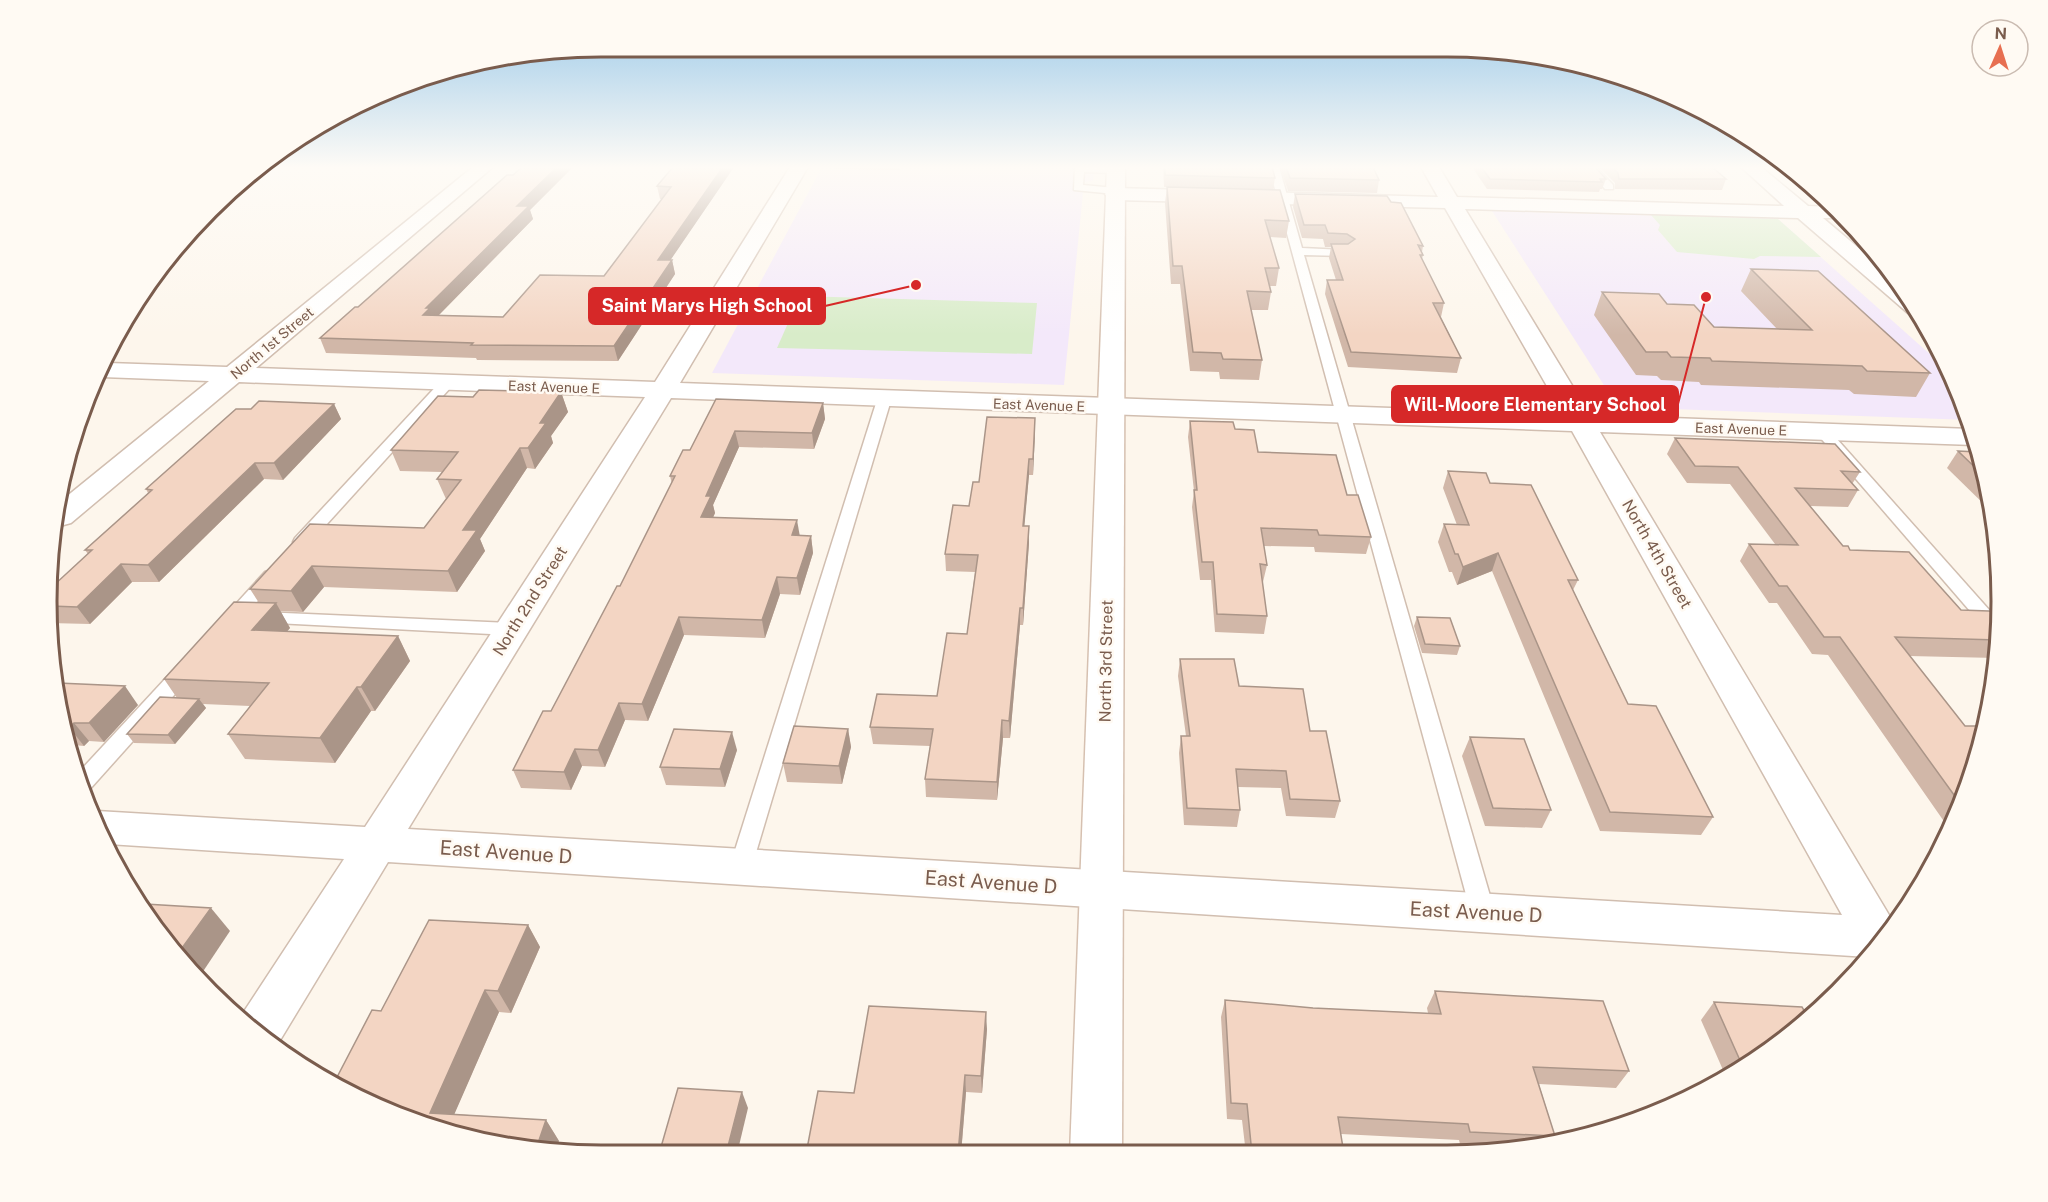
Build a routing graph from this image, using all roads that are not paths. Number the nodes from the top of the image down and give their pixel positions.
1 (417, 223) edge
2 (765, 223) edge
3 (1114, 223) edge
4 (1289, 223) edge
5 (1463, 223) edge
6 (1815, 223) edge
7 (1297, 251) junction
8 (1344, 253) edge
9 (1892, 288) edge
10 (108, 370) edge
11 (234, 375) junction
12 (447, 383) junction
13 (662, 391) junction
14 (884, 400) junction
15 (1111, 407) junction
16 (1344, 416) junction
17 (1582, 424) junction
18 (1823, 432) junction
19 (1965, 437) edge
20 (64, 515) edge
21 (233, 617) junction
22 (1990, 623) edge
23 (512, 629) junction
24 (217, 634) edge
25 (201, 652) edge
26 (87, 778) edge
27 (106, 828) edge
28 (378, 844) junction
29 (741, 866) junction
30 (1101, 890) junction
31 (1483, 913) junction
32 (1879, 932) edge
33 (1874, 938) edge
34 (262, 1026) edge
35 (1096, 1145) edge

1 - 11 street, North 1st Street
2 - 13 street, North 2nd Street
3 - 15 street, North 3rd Street
4 - 7 lane
5 - 17 street, North 4th Street
6 - 9 street
7 - 8 lane
7 - 16 lane
10 - 11 street, East Avenue E
11 - 12 street, East Avenue E
11 - 20 street, North 1st Street
12 - 13 street, East Avenue E
12 - 21 lane
13 - 14 street, East Avenue E
13 - 23 street, North 2nd Street
14 - 15 street, East Avenue E
14 - 29 lane
15 - 16 street, East Avenue E
15 - 30 street, North 3rd Street
16 - 17 street, East Avenue E
16 - 31 lane
17 - 18 street, East Avenue E
17 - 32 street, North 4th Street
18 - 19 street, East Avenue E
18 - 22 lane
21 - 23 lane
21 - 24 lane
23 - 28 street, North 2nd Street
25 - 26 lane
27 - 28 street, East Avenue D
28 - 29 street, East Avenue D
28 - 34 street, North 2nd Street
29 - 30 street, East Avenue D
30 - 31 street, East Avenue D
30 - 35 street, North 3rd Street
31 - 33 street, East Avenue D

